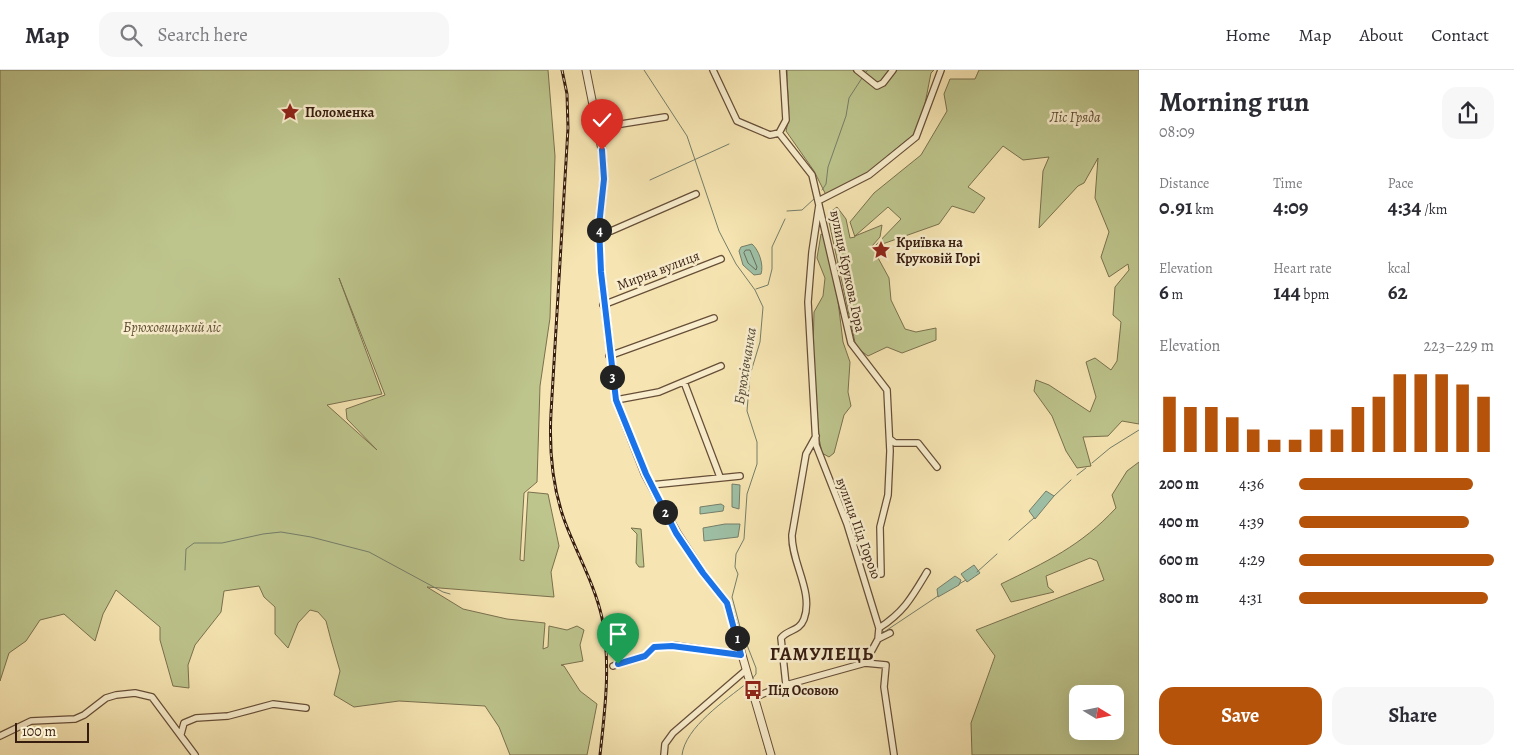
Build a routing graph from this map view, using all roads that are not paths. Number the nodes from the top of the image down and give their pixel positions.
1 (586, 70) edge
2 (712, 70) edge
3 (778, 70) edge
4 (783, 70) edge
5 (857, 70) edge
6 (893, 70) edge
7 (941, 70) edge
8 (783, 78) junction
9 (665, 117) dead end
10 (597, 126) junction
11 (779, 134) junction
12 (696, 194) dead end
13 (820, 200) junction
14 (599, 230) junction
15 (721, 259) dead end
16 (603, 305) junction
17 (714, 318) dead end
18 (609, 356) junction
19 (721, 366) dead end
20 (684, 382) junction
21 (616, 400) junction
22 (816, 436) junction
23 (890, 438) junction
24 (937, 468) dead end
25 (740, 476) dead end
26 (720, 477) junction
27 (651, 485) junction
28 (927, 572) dead end
29 (881, 574) dead end
30 (879, 628) junction
31 (890, 634) dead end
32 (878, 640) junction
33 (741, 655) junction
34 (865, 663) junction
35 (613, 666) dead end
36 (747, 673) junction
37 (786, 685) junction
38 (755, 697) junction
39 (306, 708) dead end
40 (181, 734) junction
41 (0, 736) edge
42 (196, 755) edge
43 (664, 755) edge
44 (771, 755) edge
45 (894, 755) edge

1 - 10 street
2 - 11 street
3 - 8 street
4 - 8 street
5 - 6 street
7 - 13 street
8 - 11 street
9 - 10 street
10 - 14 street
11 - 13 street, вулиця Крукова Гора
12 - 14 street
13 - 22 street, вулиця Під Горою
13 - 23 street, вулиця Крукова Гора
14 - 16 street
15 - 16 street, Мирна вулиця
16 - 18 street
17 - 18 street
18 - 21 street
19 - 20 street
20 - 21 street
20 - 26 street
21 - 27 street
22 - 30 street, вулиця Під Горою
22 - 37 street
23 - 24 street
23 - 29 street, вулиця Крукова Гора
25 - 26 street
26 - 27 street
27 - 33 street
28 - 30 street
30 - 32 street
31 - 32 street
32 - 34 street
33 - 35 street
33 - 36 street
34 - 37 street
34 - 45 street
36 - 38 street
36 - 43 street
37 - 38 street
38 - 44 street
39 - 40 street
40 - 41 street
40 - 42 street

